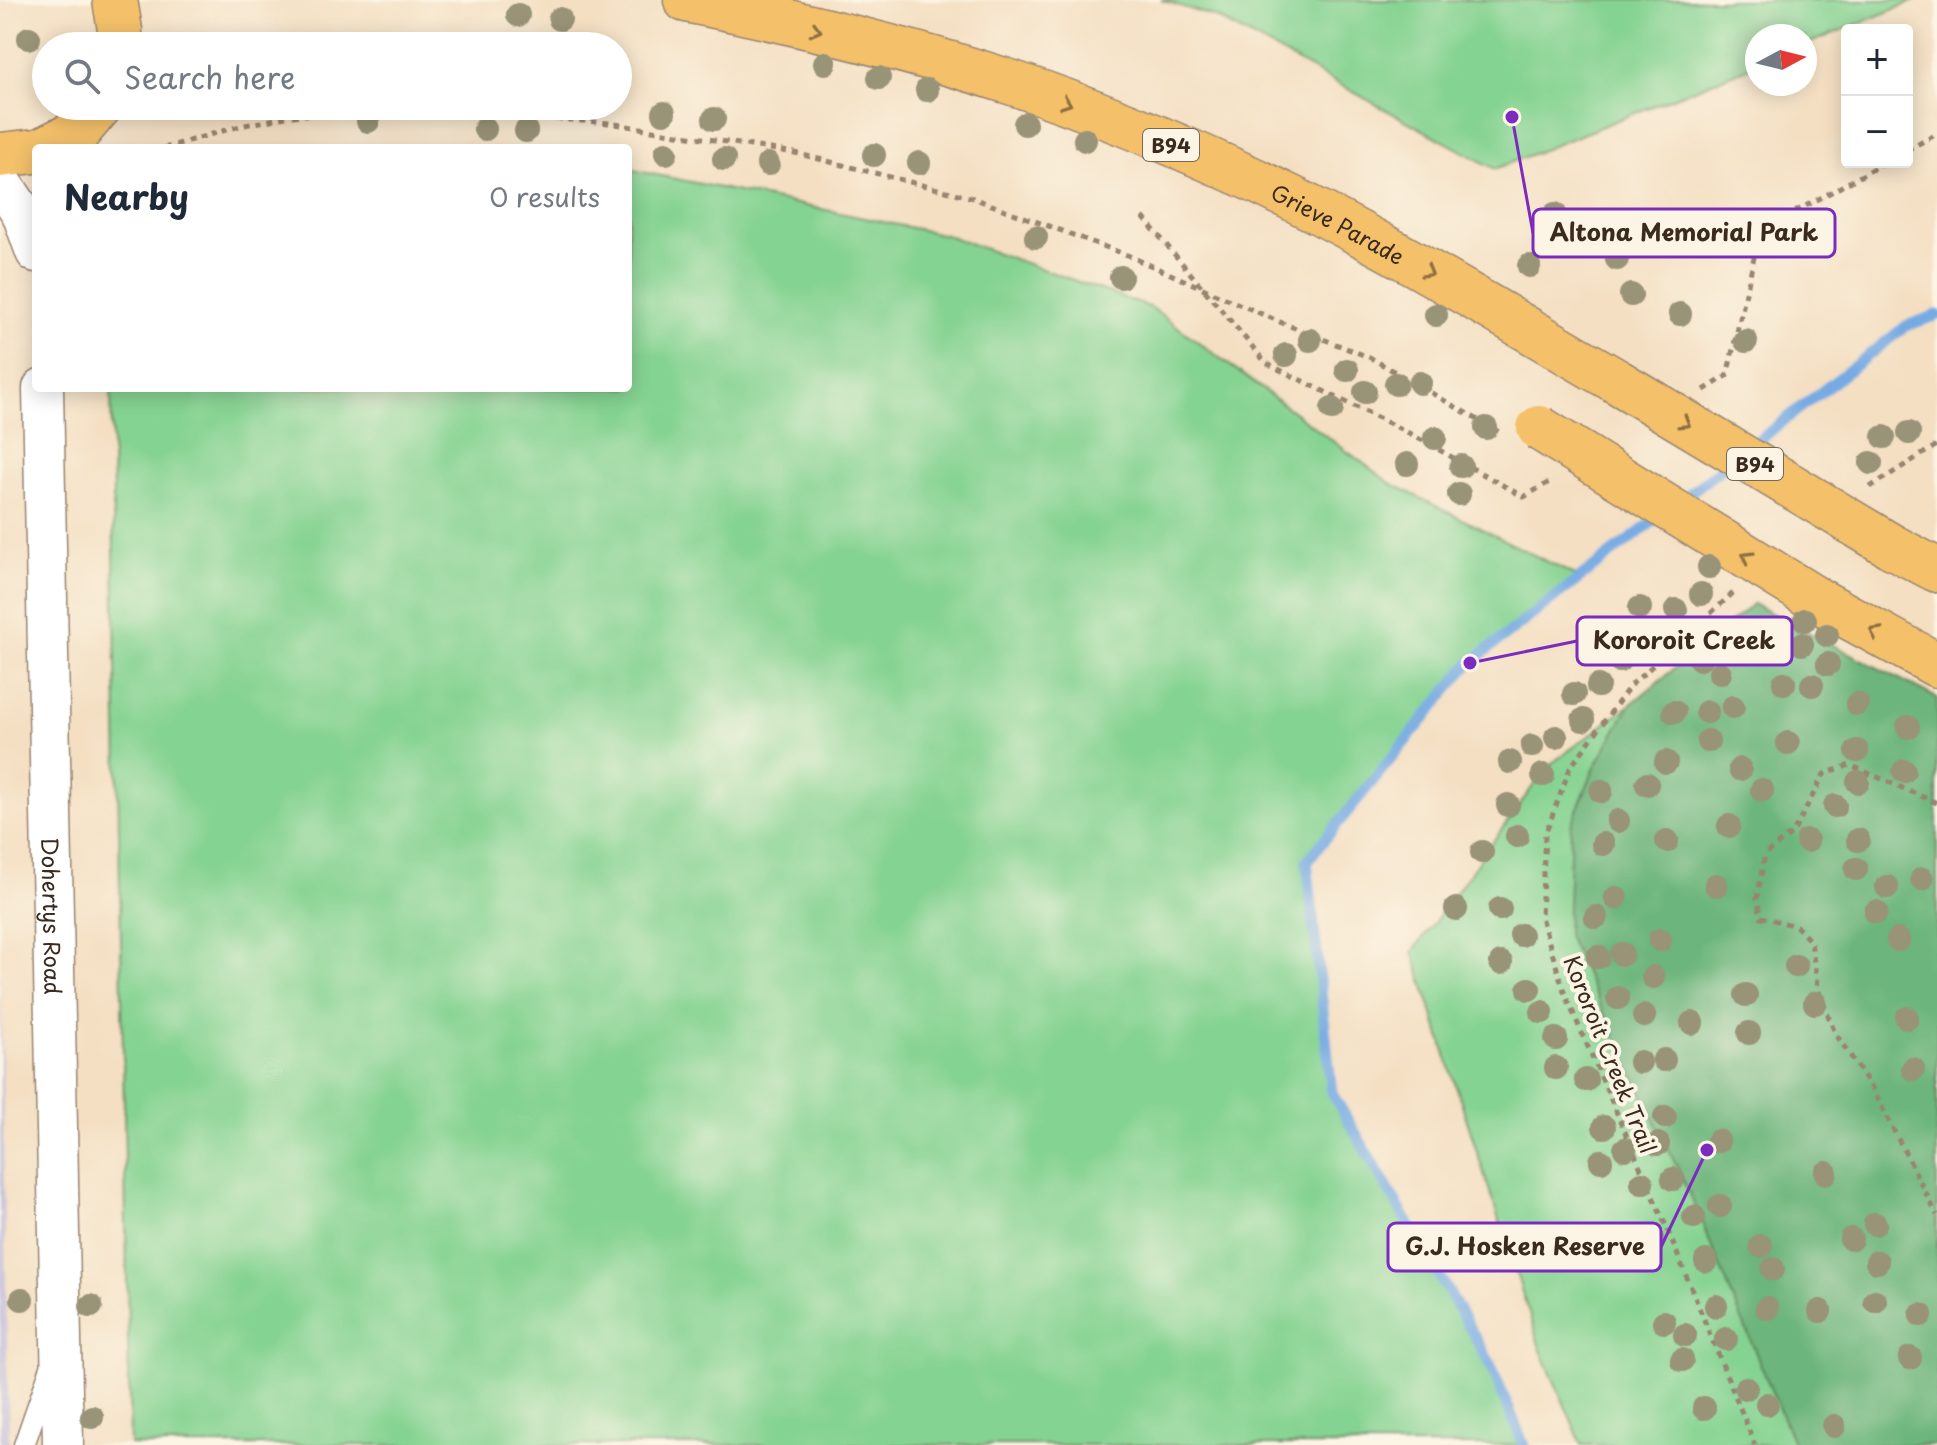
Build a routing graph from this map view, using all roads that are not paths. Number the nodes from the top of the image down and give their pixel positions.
1 (115, 0) edge
2 (686, 0) edge
3 (118, 32) edge
4 (32, 151) edge
5 (0, 155) edge
6 (0, 180) edge
7 (32, 241) edge
8 (43, 392) edge
9 (1522, 432) road end
10 (1937, 570) edge
11 (1937, 665) edge
12 (61, 1329) junction
13 (24, 1445) edge
14 (63, 1445) edge

1 - 3 main road
2 -> 10 main road, Grieve Parade / B94, bridge
4 - 5 main road
6 - 7 street
8 - 12 street, Dohertys Road
11 -> 9 main road, bridge
12 - 13 lane
12 - 14 street, Dohertys Road

